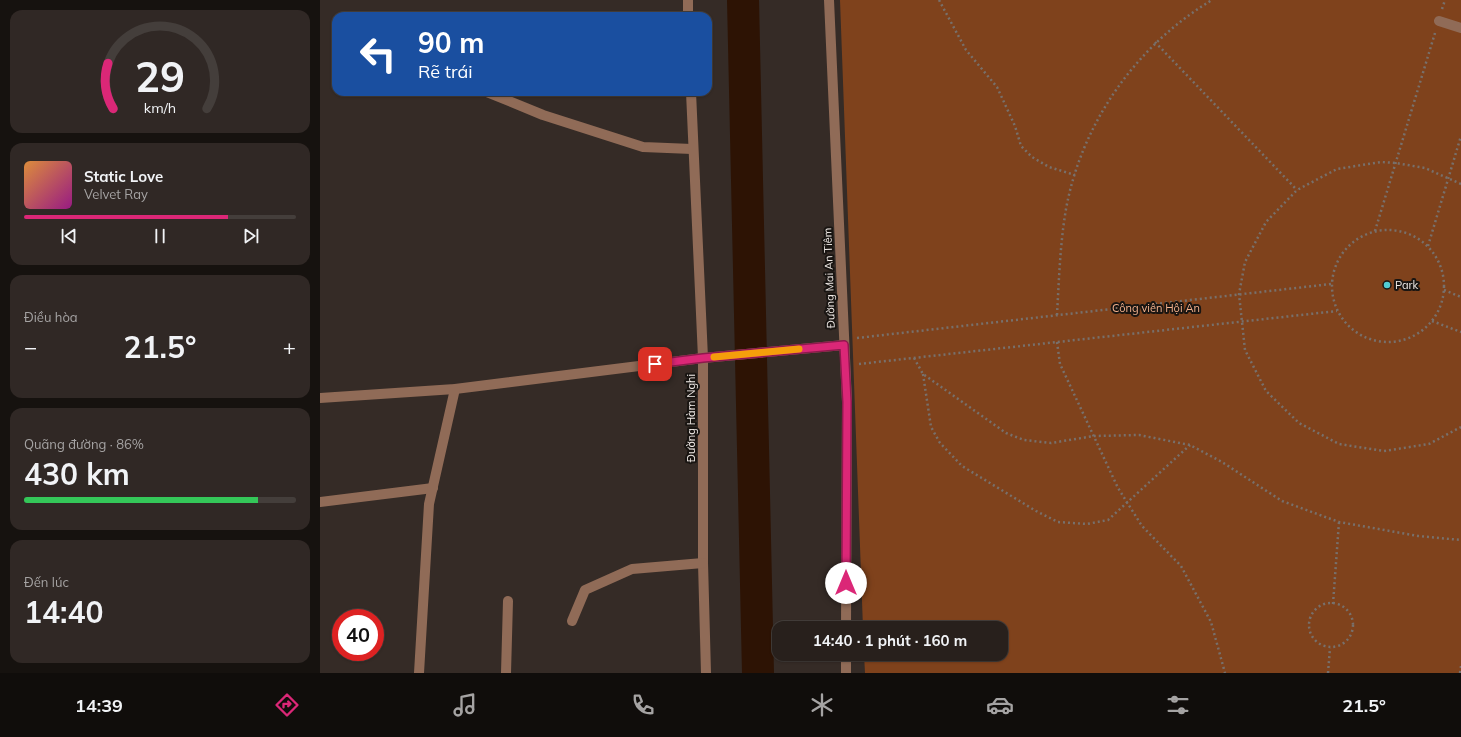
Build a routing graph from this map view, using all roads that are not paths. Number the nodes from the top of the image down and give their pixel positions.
1 (688, 0) edge
2 (829, 0) edge
3 (688, 12) edge
4 (1439, 21) road end
5 (1461, 28) edge
6 (497, 96) edge
7 (691, 96) edge
8 (692, 149) junction
9 (844, 342) junction
10 (703, 358) junction
11 (455, 389) junction
12 (320, 398) edge
13 (433, 488) junction
14 (320, 502) edge
15 (703, 562) junction
16 (508, 600) dead end
17 (572, 621) dead end
18 (846, 621) edge
19 (846, 661) edge
20 (419, 673) edge
21 (506, 673) edge
22 (706, 673) edge
23 (846, 673) edge

1 - 3 street
2 - 9 street, Đường Mai An Tiêm
4 - 5 street
6 - 8 street
7 - 8 street, Đường Hàm Nghi
8 - 10 street, Đường Hàm Nghi
9 - 10 street
9 - 18 street, Đường Mai An Tiêm
10 - 11 street
10 - 15 street, Đường Hàm Nghi
11 - 12 street
11 - 13 street
13 - 14 street
13 - 20 street
15 - 17 street
15 - 22 street, Đường Hàm Nghi
16 - 21 street
19 - 23 street

